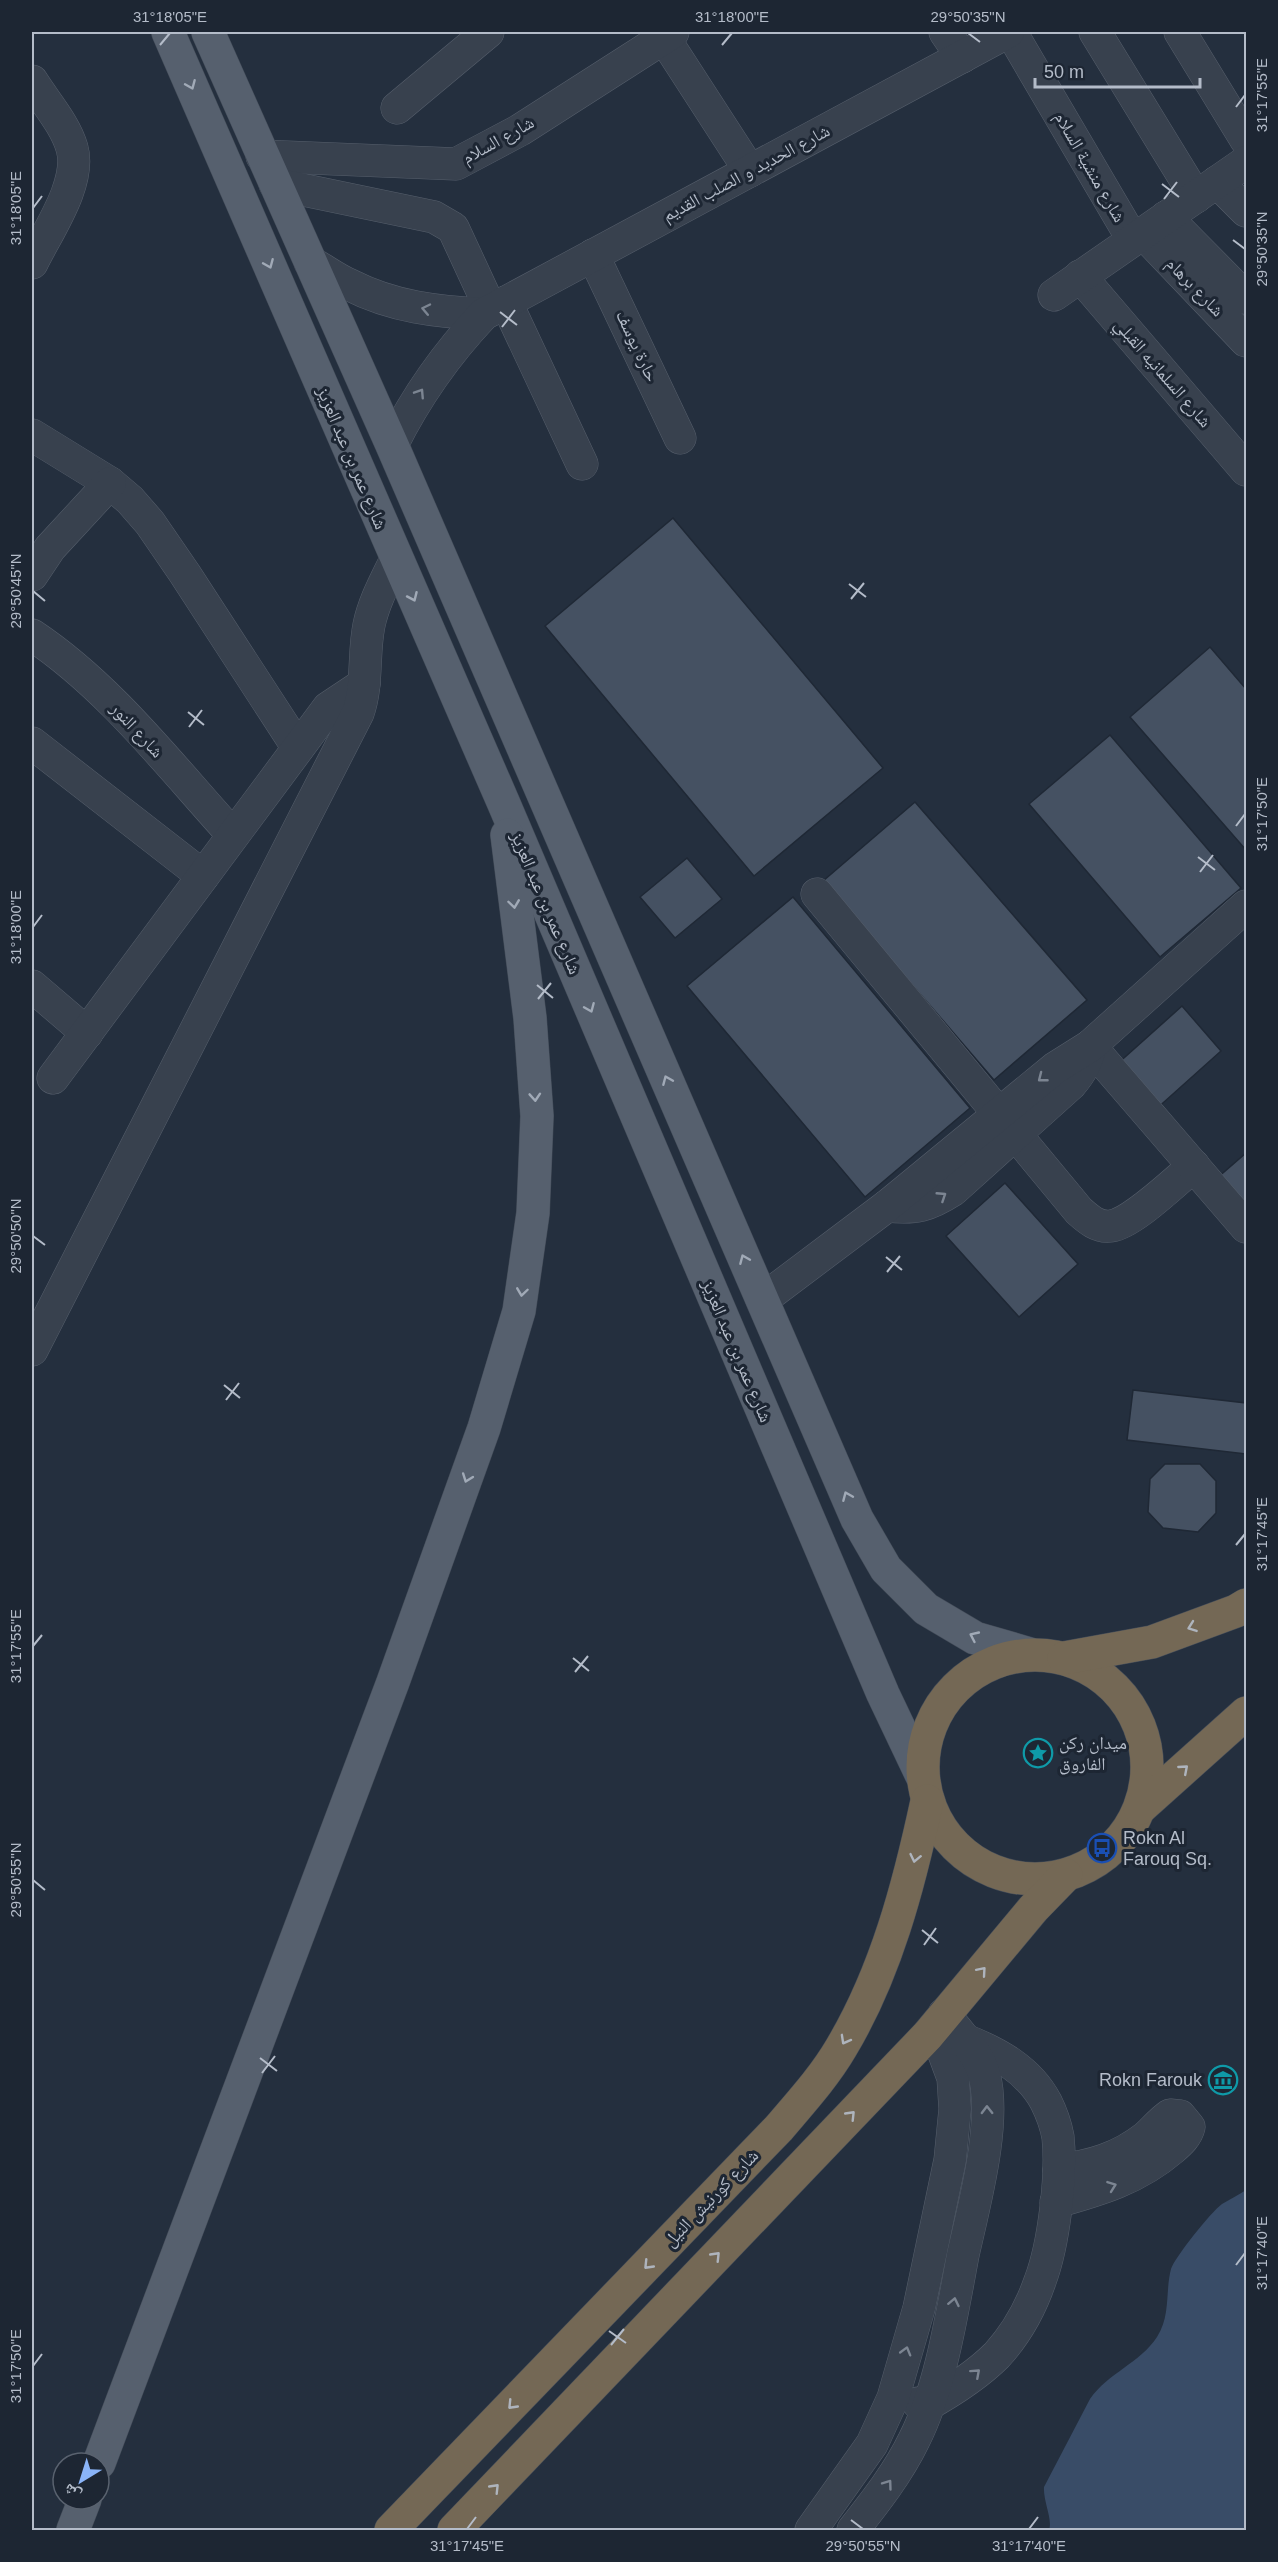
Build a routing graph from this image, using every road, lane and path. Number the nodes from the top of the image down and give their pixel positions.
1 (168, 32) edge
2 (208, 32) edge
3 (488, 32) edge
4 (1010, 32) edge
5 (1095, 32) edge
6 (1180, 32) edge
7 (665, 34) edge
8 (953, 44) edge
9 (32, 81) edge
10 (397, 108) dead end
11 (1246, 141) edge
12 (1246, 162) edge
13 (269, 170) junction
14 (750, 171) junction
15 (1206, 189) junction
16 (1246, 211) edge
17 (1147, 230) junction
18 (593, 255) junction
19 (310, 261) junction
20 (32, 263) edge
21 (1080, 276) junction
22 (1054, 295) dead end
23 (1246, 298) edge
24 (494, 308) junction
25 (1246, 341) edge
26 (32, 435) edge
27 (680, 438) dead end
28 (392, 445) junction
29 (582, 464) dead end
30 (1246, 470) edge
31 (110, 483) junction
32 (41, 542) edge
33 (396, 559) junction
34 (32, 575) edge
35 (32, 634) edge
36 (364, 684) junction
37 (32, 743) edge
38 (298, 748) junction
39 (504, 804) junction
40 (233, 835) junction
41 (203, 876) junction
42 (816, 894) dead end
43 (1246, 906) edge
44 (32, 986) edge
45 (87, 1033) junction
46 (1090, 1046) junction
47 (53, 1078) dead end
48 (1006, 1123) junction
49 (1194, 1166) junction
50 (1246, 1227) edge
51 (762, 1300) junction
52 (32, 1350) edge
53 (1246, 1605) edge
54 (1030, 1654) junction
55 (1064, 1658) junction
56 (1246, 1713) edge
57 (925, 1789) junction
58 (1140, 1808) junction
59 (1066, 1875) junction
60 (936, 2024) junction
61 (965, 2040) junction
62 (1059, 2170) junction
63 (1056, 2202) junction
64 (893, 2398) junction
65 (927, 2405) junction
66 (104, 2451) edge
67 (80, 2511) edge
68 (73, 2530) edge
69 (391, 2530) edge
70 (454, 2530) edge
71 (811, 2530) edge
72 (853, 2530) edge

1 -> 33 main road, شارع عمر بن عبد العزيز
2 - 13 main road
3 - 10 street
4 - 8 street, شارع الحديد و الصلب القديم
4 - 17 street, شارع منشية السلام
5 - 15 street
6 - 11 street
7 - 13 street, شارع السلام
7 - 14 street
8 - 14 street, شارع الحديد و الصلب القديم
9 - 20 street
12 - 15 street
13 - 19 main road
13 - 24 street
14 - 18 street, شارع الحديد و الصلب القديم
15 - 16 street
15 - 17 street
17 - 21 street
17 - 23 street
17 - 25 street, شارع برهام
18 - 24 street, شارع الحديد و الصلب القديم
18 - 27 street, حارة يوسف
24 -> 19 street
19 - 28 main road
21 - 22 street
21 - 30 street, شارع السلمانيه القبلي
28 -> 24 street, شارع الحديد و الصلب القديم
24 - 29 street
26 - 31 street
51 -> 28 main road
31 - 32 street
31 - 38 street
32 - 34 street
33 - 36 street
33 -> 39 main road, شارع عمر بن عبد العزيز
35 - 40 street, شارع النور
36 - 38 street
36 - 52 street
37 - 41 street
38 - 40 street
39 -> 57 main road, شارع عمر بن عبد العزيز
39 -> 66 main road
40 - 41 street
41 - 45 street
42 - 48 street
43 - 46 street
44 - 45 street
45 - 47 street
46 - 48 street
46 - 49 street
48 - 49 street
48 - 51 street
49 - 50 street
54 -> 51 main road
53 -> 55 highway
54 - 55 highway
54 - 57 highway
55 - 58 highway
58 -> 56 highway
57 - 59 highway
57 -> 69 highway, شارع كورنيش النيل
58 - 59 highway
60 -> 59 highway
60 - 61 street
64 -> 60 street
70 -> 60 highway
61 - 62 street
65 -> 61 street
62 - 63 street
63 -> 62 street
65 -> 63 street
64 - 65 street
64 - 71 street
72 -> 65 street
67 - 68 main road

